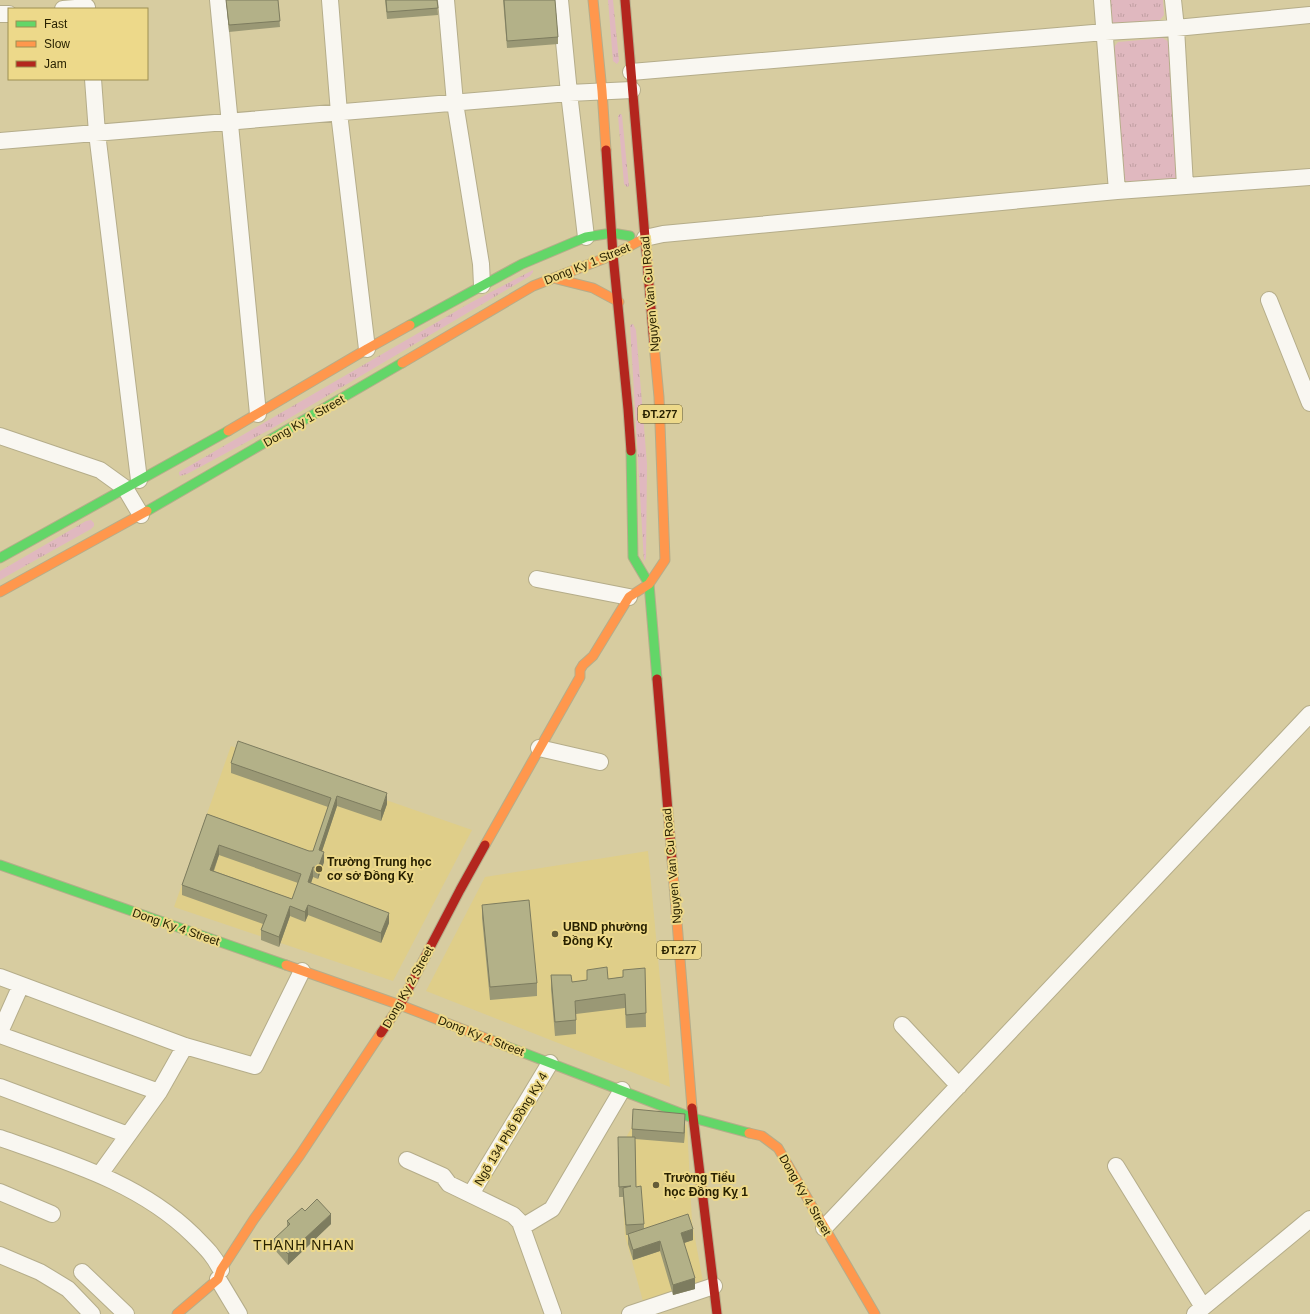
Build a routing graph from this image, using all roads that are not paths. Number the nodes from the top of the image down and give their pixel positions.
1 (218, 0) edge
2 (330, 0) edge
3 (446, 0) edge
4 (560, 0) edge
5 (593, 0) edge
6 (625, 0) edge
7 (1102, 0) edge
8 (1173, 0) edge
9 (87, 5) edge
10 (69, 8) edge
11 (1310, 16) edge
12 (1176, 28) junction
13 (1105, 32) junction
14 (631, 72) junction
15 (93, 80) edge
16 (632, 90) junction
17 (602, 91) junction
18 (569, 93) junction
19 (455, 103) junction
20 (339, 113) junction
21 (229, 122) junction
22 (97, 133) junction
23 (0, 141) edge
24 (1310, 177) edge
25 (1185, 186) junction
26 (1117, 191) junction
27 (612, 233) junction
28 (586, 237) junction
29 (645, 238) junction
30 (613, 255) junction
31 (553, 278) junction
32 (482, 285) junction
33 (1269, 300) dead end
34 (619, 302) junction
35 (367, 349) junction
36 (1310, 403) edge
37 (258, 414) junction
38 (0, 436) edge
39 (132, 484) junction
40 (141, 515) junction
41 (0, 558) edge
42 (537, 579) dead end
43 (649, 584) junction
44 (0, 592) edge
45 (629, 597) junction
46 (1310, 714) edge
47 (539, 748) junction
48 (600, 762) dead end
49 (0, 865) edge
50 (302, 971) junction
51 (0, 977) edge
52 (21, 985) junction
53 (400, 1006) junction
54 (902, 1025) dead end
55 (0, 1034) edge
56 (185, 1046) junction
57 (550, 1063) junction
58 (959, 1086) junction
59 (0, 1087) edge
60 (622, 1090) junction
61 (159, 1092) junction
62 (693, 1118) junction
63 (128, 1135) junction
64 (0, 1138) edge
65 (407, 1160) dead end
66 (1116, 1166) dead end
67 (100, 1174) junction
68 (0, 1192) edge
69 (471, 1194) junction
70 (52, 1214) dead end
71 (1310, 1219) edge
72 (522, 1227) junction
73 (824, 1228) junction
74 (0, 1255) edge
75 (82, 1272) dead end
76 (219, 1275) junction
77 (714, 1286) junction
78 (1199, 1311) edge
79 (92, 1314) edge
80 (126, 1314) edge
81 (177, 1314) edge
82 (239, 1314) edge
83 (553, 1314) edge
84 (630, 1314) edge
85 (717, 1314) edge
86 (875, 1314) edge

1 - 21 street
2 - 20 street
3 - 19 street
4 - 18 street
5 - 17 main road, Nguyen Van Cu Road / ĐT.277
6 - 14 main road, Nguyen Van Cu Road / ĐT.277
7 - 13 street
8 - 12 street
9 - 10 street
11 - 12 street
12 - 13 street
12 - 25 street
13 - 14 street
13 - 26 street
14 - 16 main road, Nguyen Van Cu Road / ĐT.277
15 - 22 street
16 - 17 street
16 - 29 main road, Nguyen Van Cu Road / ĐT.277
17 - 18 street
17 - 27 main road, Nguyen Van Cu Road / ĐT.277
18 - 19 street
18 - 28 street
19 - 20 street
19 - 32 street
20 - 21 street
20 - 35 street
21 - 22 street
21 - 37 street
22 - 23 street
22 - 39 street
24 - 25 street
25 - 26 street
26 - 29 street
27 - 28 main road, Dong Ky 1 Street
27 - 29 main road, Dong Ky 1 Street
27 - 30 main road, Nguyen Van Cu Road / ĐT.277
28 - 32 main road, Dong Ky 1 Street
29 - 30 main road, Dong Ky 1 Street
29 - 43 main road, Nguyen Van Cu Road / ĐT.277
30 - 31 main road, Dong Ky 1 Street
30 - 34 main road, Nguyen Van Cu Road / ĐT.277
31 - 34 main road
31 - 40 main road, Dong Ky 1 Street
32 - 35 main road, Dong Ky 1 Street
33 - 36 street
34 - 43 main road, Nguyen Van Cu Road / ĐT.277
35 - 37 main road, Dong Ky 1 Street
37 - 39 main road, Dong Ky 1 Street
38 - 39 street
39 - 40 street
39 - 41 main road, Dong Ky 1 Street
40 - 44 main road, Dong Ky 1 Street
42 - 45 street
43 - 45 main road, Dong Ky 2 Street
43 - 62 main road, Nguyen Van Cu Road / ĐT.277
45 - 47 main road, Dong Ky 2 Street
46 - 58 street
47 - 48 street
47 - 53 main road, Dong Ky 2 Street
49 - 50 main road, Dong Ky 4 Street
50 - 53 main road, Dong Ky 4 Street
50 - 56 street
51 - 52 street
52 - 55 street
52 - 56 street
53 - 57 main road, Dong Ky 4 Street
53 - 76 main road, Dong Ky 2 Street
54 - 58 street
55 - 61 street
56 - 61 street
57 - 60 main road, Dong Ky 4 Street
57 - 69 street, Ngõ 134 Phố Đồng Kỵ 4
58 - 73 street
59 - 63 street
60 - 62 main road, Dong Ky 4 Street
60 - 72 street
61 - 63 street
62 - 73 main road, Dong Ky 4 Street
62 - 77 main road, Nguyen Van Cu Road / ĐT.277
63 - 67 street
64 - 67 street
65 - 69 street
66 - 78 street
67 - 76 street
68 - 70 street
69 - 72 street
71 - 78 street
72 - 83 street
73 - 86 main road, Dong Ky 4 Street
74 - 79 street
75 - 80 street
76 - 81 main road, Dong Ky 2 Street
76 - 82 street
77 - 84 street
77 - 85 main road, Nguyen Van Cu Road / ĐT.277

